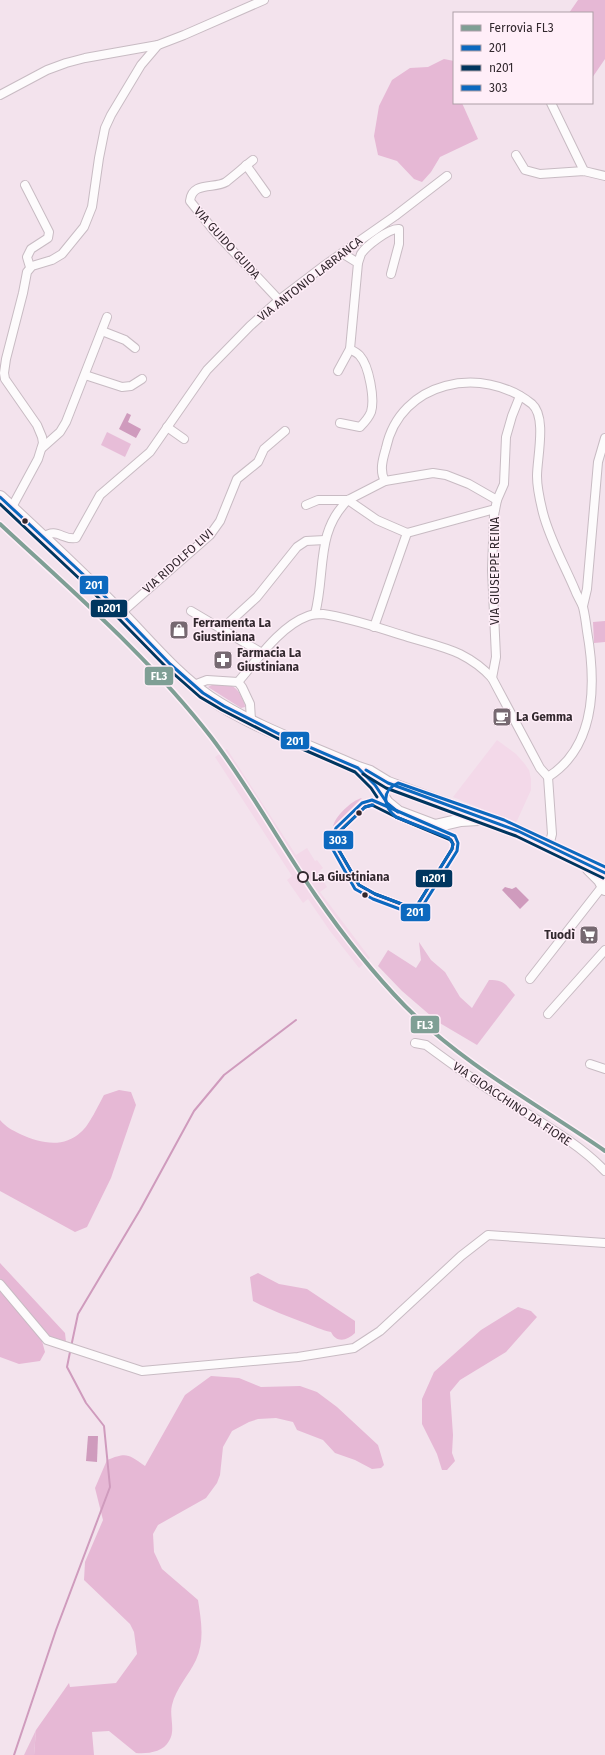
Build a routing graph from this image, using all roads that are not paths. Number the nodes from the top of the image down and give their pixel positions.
1 (264, 0) edge
2 (158, 45) junction
3 (0, 95) edge
4 (551, 104) edge
5 (516, 155) dead end
6 (584, 171) junction
7 (447, 176) dead end
8 (605, 176) edge
9 (25, 185) dead end
10 (266, 193) dead end
11 (342, 253) junction
12 (358, 263) junction
13 (30, 268) junction
14 (391, 274) dead end
15 (279, 300) junction
16 (107, 317) dead end
17 (102, 331) junction
18 (135, 348) dead end
19 (350, 349) junction
20 (338, 371) dead end
21 (85, 375) junction
22 (142, 379) dead end
23 (520, 396) junction
24 (340, 423) dead end
25 (167, 427) junction
26 (284, 431) dead end
27 (605, 438) edge
28 (184, 439) dead end
29 (42, 448) junction
30 (385, 481) junction
31 (0, 497) edge
32 (348, 500) junction
33 (497, 500) junction
34 (306, 505) dead end
35 (12, 507) junction
36 (495, 509) junction
37 (407, 533) junction
38 (44, 537) junction
39 (325, 540) junction
40 (583, 606) junction
41 (191, 611) dead end
42 (121, 613) junction
43 (315, 614) junction
44 (374, 627) junction
45 (222, 629) junction
46 (262, 653) junction
47 (492, 678) junction
48 (238, 682) junction
49 (194, 686) junction
50 (251, 720) junction
51 (358, 768) junction
52 (548, 777) junction
53 (402, 788) junction
54 (446, 806) junction
55 (392, 807) junction
56 (488, 819) junction
57 (447, 823) junction
58 (549, 846) junction
59 (605, 882) edge
60 (605, 950) edge
61 (530, 979) dead end
62 (548, 1014) dead end
63 (415, 1043) dead end
64 (590, 1064) dead end
65 (605, 1069) edge
66 (605, 1171) edge
67 (605, 1243) edge
68 (0, 1284) edge

1 - 2 street
2 - 3 street
2 - 13 street
4 - 6 street
5 - 6 street
6 - 8 street
7 - 11 street, VIA ANTONIO LABRANCA
9 - 13 street
10 - 15 street, VIA GUIDO GUIDA
11 - 12 street
11 - 15 street, VIA ANTONIO LABRANCA
12 - 14 street
12 - 19 street
13 - 29 street
15 - 25 street, VIA ANTONIO LABRANCA
16 - 17 street
17 - 18 street
17 - 21 street
19 - 20 street
19 - 24 street
21 - 22 street
21 - 29 street
23 - 30 street
23 - 33 street, VIA GIUSEPPE REINA
23 - 40 street
25 - 28 street
25 - 38 street, VIA ANTONIO LABRANCA
26 - 42 street, VIA RIDOLFO LIVI
27 - 40 street
29 - 35 street
30 - 32 street
30 - 33 street
31 - 35 main road
32 - 34 street
32 - 37 street
32 - 39 street
33 - 36 street, VIA GIUSEPPE REINA
35 - 38 main road
36 - 37 street
36 - 47 street, VIA GIUSEPPE REINA
37 - 44 street
38 - 42 main road
39 - 43 street
39 - 45 street
40 - 52 street
41 - 45 street
42 - 49 main road
43 - 44 street
43 - 46 street
44 - 47 street
45 - 46 street
46 - 48 street
47 - 52 street
48 - 49 street
48 - 50 street
49 - 50 main road
50 - 51 main road
51 - 53 main road
51 - 55 main road
52 - 58 street
53 - 54 main road
53 - 55 main road
54 - 56 main road
54 - 57 main road
55 - 57 main road
56 - 57 main road
56 - 58 main road
58 - 59 main road
59 - 61 street
60 - 62 street
63 - 66 street, VIA GIOACCHINO DA FIORE
64 - 65 street
67 - 68 street

